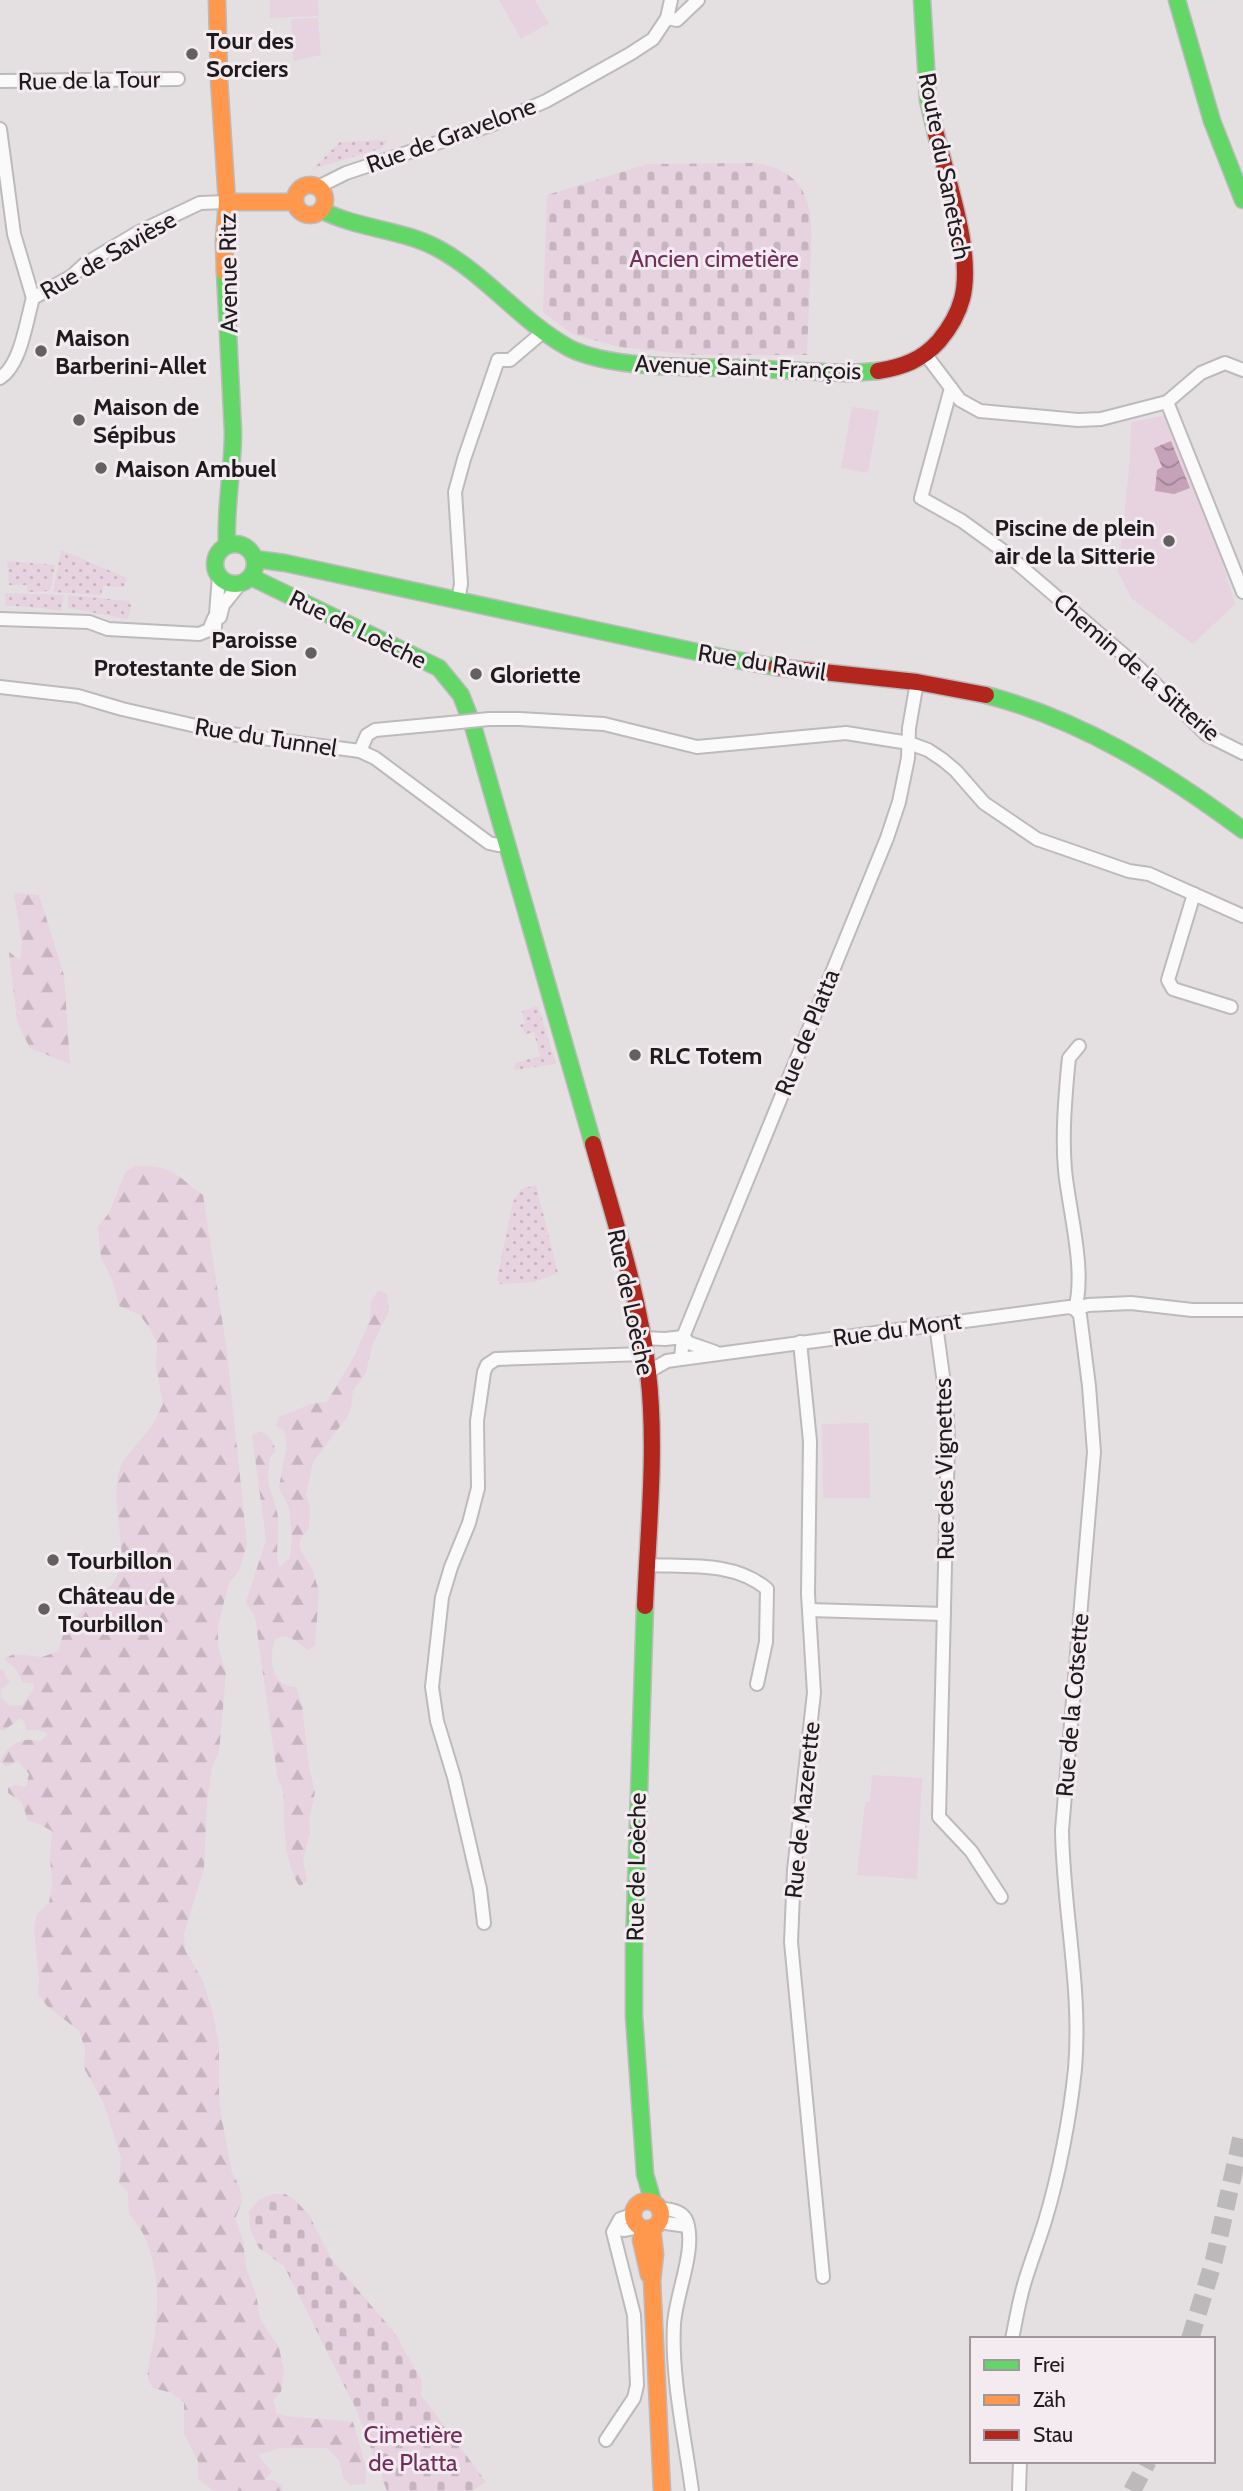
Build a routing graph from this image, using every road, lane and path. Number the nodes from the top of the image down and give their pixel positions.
1 (217, 0) edge
2 (671, 0) edge
3 (698, 0) edge
4 (922, 0) edge
5 (1177, 0) edge
6 (667, 18) junction
7 (178, 79) dead end
8 (0, 80) edge
9 (0, 129) edge
10 (318, 187) junction
11 (1243, 200) edge
12 (227, 202) junction
13 (294, 202) junction
14 (321, 210) junction
15 (33, 298) junction
16 (544, 331) junction
17 (926, 355) junction
18 (1243, 370) edge
19 (881, 371) joint
20 (0, 378) edge
21 (951, 388) junction
22 (1167, 402) junction
23 (228, 545) junction
24 (255, 559) junction
25 (219, 576) junction
26 (246, 580) junction
27 (1243, 592) edge
28 (458, 601) junction
29 (214, 618) junction
30 (0, 619) edge
31 (917, 682) junction
32 (0, 687) edge
33 (909, 743) junction
34 (360, 751) junction
35 (1243, 753) edge
36 (1243, 830) edge
37 (507, 844) junction
38 (1194, 894) junction
39 (1243, 916) edge
40 (1231, 1007) dead end
41 (1079, 1046) dead end
42 (1075, 1309) junction
43 (1243, 1310) edge
44 (936, 1325) junction
45 (683, 1337) junction
46 (800, 1342) junction
47 (644, 1346) junction
48 (718, 1354) junction
49 (681, 1359) junction
50 (648, 1372) junction
51 (646, 1565) junction
52 (809, 1610) junction
53 (944, 1614) junction
54 (757, 1684) dead end
55 (1001, 1897) dead end
56 (484, 1923) dead end
57 (647, 2217) junction
58 (823, 2277) dead end
59 (1012, 2337) edge
60 (606, 2440) dead end
61 (1020, 2463) edge
62 (662, 2491) edge
63 (692, 2491) edge
64 (1019, 2491) edge

1 - 12 street, Avenue Ritz
2 - 6 street, Rue de Gravelone
3 - 6 street
4 - 17 street, Route du Sanetsch
5 - 11 street
6 - 10 street, Rue de Gravelone
7 - 8 street, Rue de la Tour
9 - 15 street
10 - 13 street
10 - 14 street
12 - 13 street
12 - 15 street, Rue de Savièse
12 - 23 street, Avenue Ritz
13 - 14 street
14 - 16 street, Avenue Saint-François
15 - 20 street, Rue de Savièse
16 - 19 street, Avenue Saint-François
16 - 28 street
17 - 19 street, Route du Sanetsch
17 - 21 street
18 - 22 street
21 - 22 street
21 - 35 street, Chemin de la Sitterie
22 - 27 street
23 - 24 street
23 - 25 street
24 - 26 street
24 - 28 street, Rue du Rawil
25 - 26 street
25 - 29 street
26 - 29 street
26 - 37 street, Rue de Loèche
28 - 31 street, Rue du Rawil
29 - 30 street
31 - 33 street, Rue de Platta
31 - 36 street, Rue du Rawil
32 - 34 street, Rue du Tunnel
33 - 34 street, bridge
33 - 38 street
33 - 45 street, Rue de Platta
34 - 37 street, Rue du Tunnel
37 - 47 street, Rue de Loèche
38 - 39 street
38 - 40 street
41 - 42 street, Rue de la Cotsette
42 - 43 street, Rue du Mont
42 - 44 street, Rue du Mont
42 - 59 street, Rue de la Cotsette
44 - 46 street, Rue du Mont
44 - 53 street, Rue des Vignettes
45 - 47 street
45 - 48 street
45 - 49 street, Rue de Platta
46 - 48 street, Rue du Mont
46 - 52 street, Rue de Mazerette
47 - 50 street, Rue de Loèche
47 - 56 street
48 - 49 street, Rue du Mont
49 - 50 street, Rue du Mont
50 - 51 street, Rue de Loèche
51 - 54 street
51 - 57 street, Rue de Loèche
52 - 53 street
52 - 58 street, Rue de Mazerette
53 - 55 street, Rue des Vignettes
57 - 60 street
57 - 62 street, Rue de Loèche
57 - 63 street
61 - 64 street

